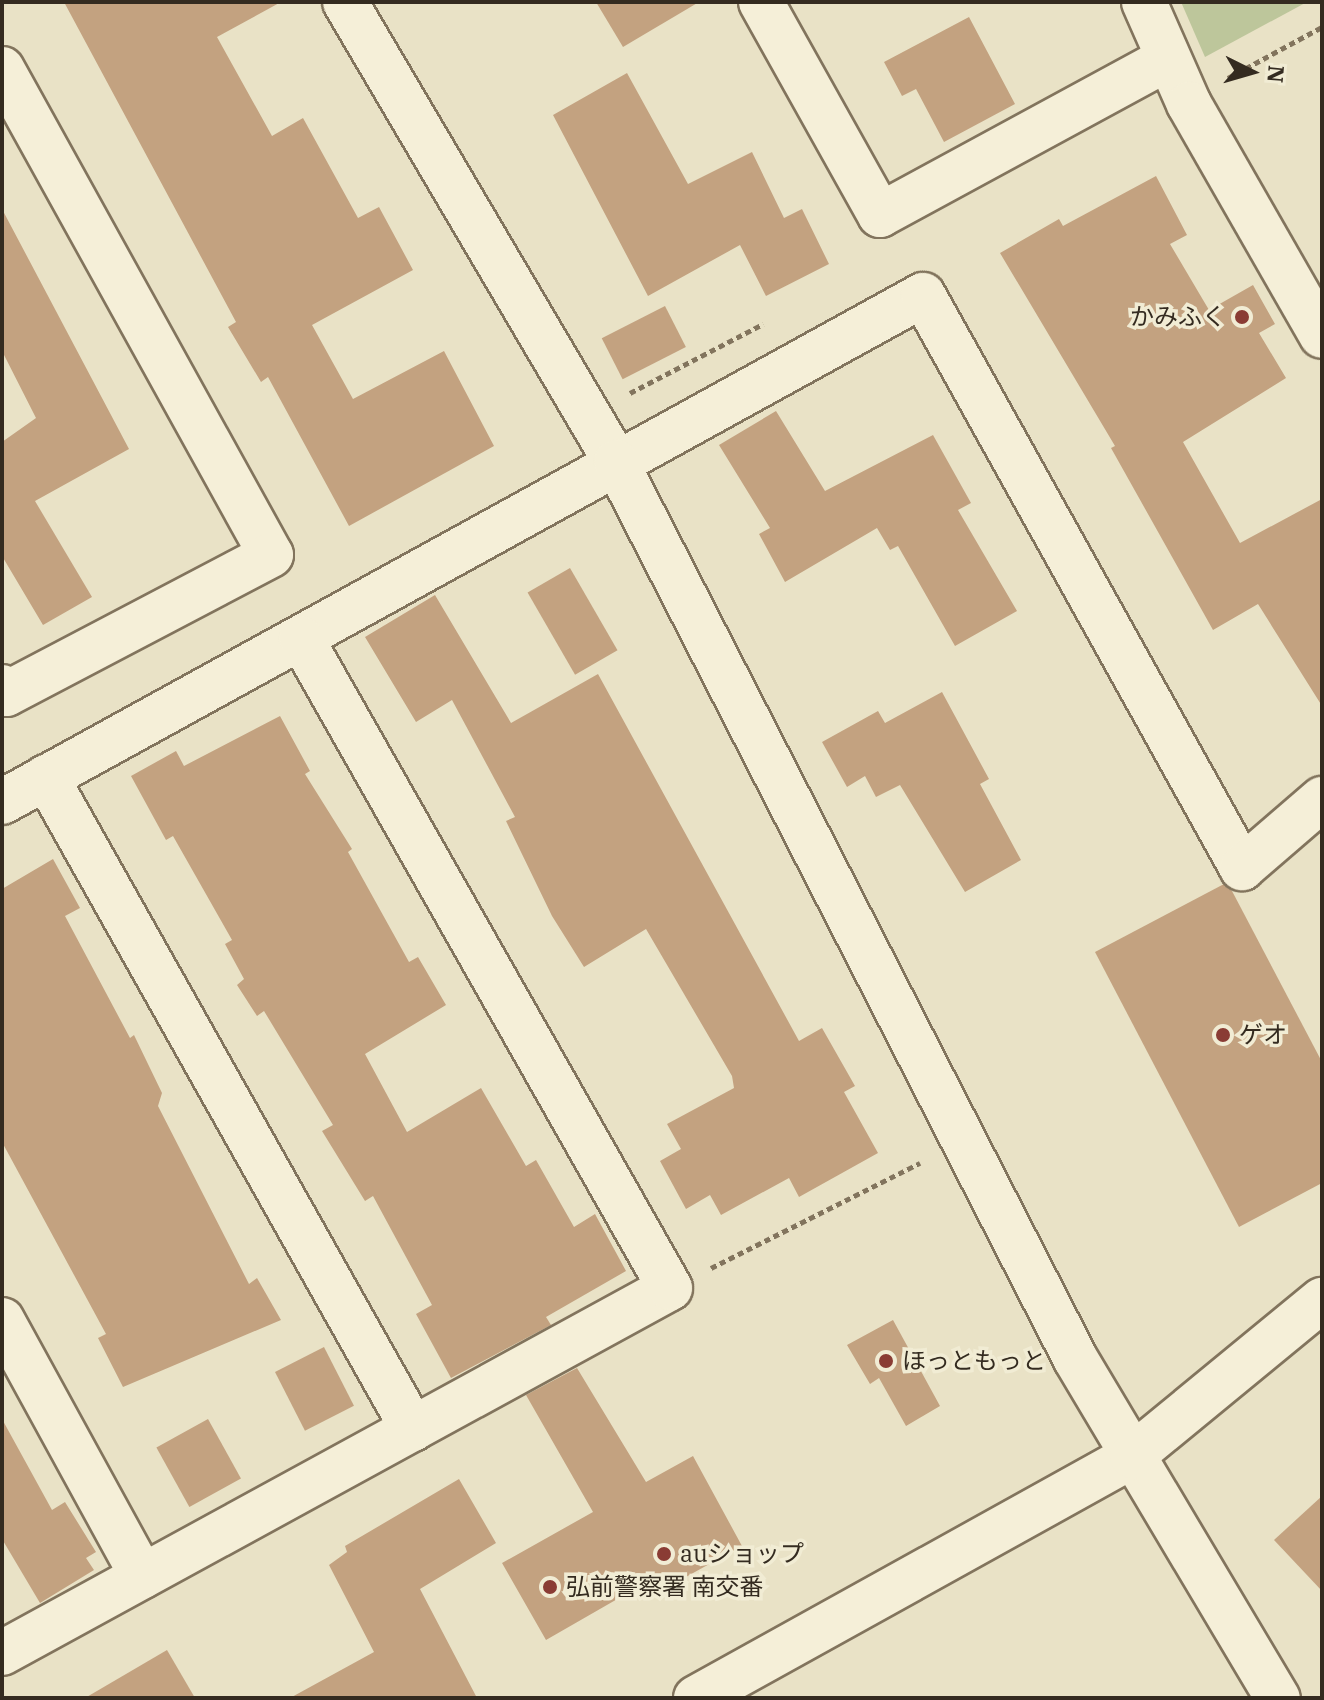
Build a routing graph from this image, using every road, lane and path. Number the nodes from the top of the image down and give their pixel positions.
1 (345, 2) edge
2 (761, 2) edge
3 (1144, 2) edge
4 (1322, 27) edge
5 (1167, 59) junction
6 (2, 69) edge
7 (1189, 104) junction
8 (1322, 336) edge
9 (616, 462) junction
10 (301, 638) junction
11 (2, 687) edge
12 (46, 777) junction
13 (1322, 799) edge
14 (2, 802) edge
15 (920, 1163) dead end
16 (670, 1288) junction
17 (1322, 1300) edge
18 (2, 1320) edge
19 (413, 1429) junction
20 (1132, 1456) junction
21 (142, 1576) junction
22 (2, 1653) edge
23 (696, 1698) edge
24 (1278, 1698) edge

1 - 9 street
2 - 5 street
3 - 5 street
4 - 7 path
5 - 7 street
6 - 11 street
7 - 8 street
9 - 10 street
9 - 13 street
9 - 20 street
10 - 12 street
10 - 16 street
12 - 14 street
12 - 19 street
15 - 16 path
16 - 19 street
17 - 20 street
18 - 21 street
19 - 21 street
20 - 23 street
20 - 24 street
21 - 22 street

